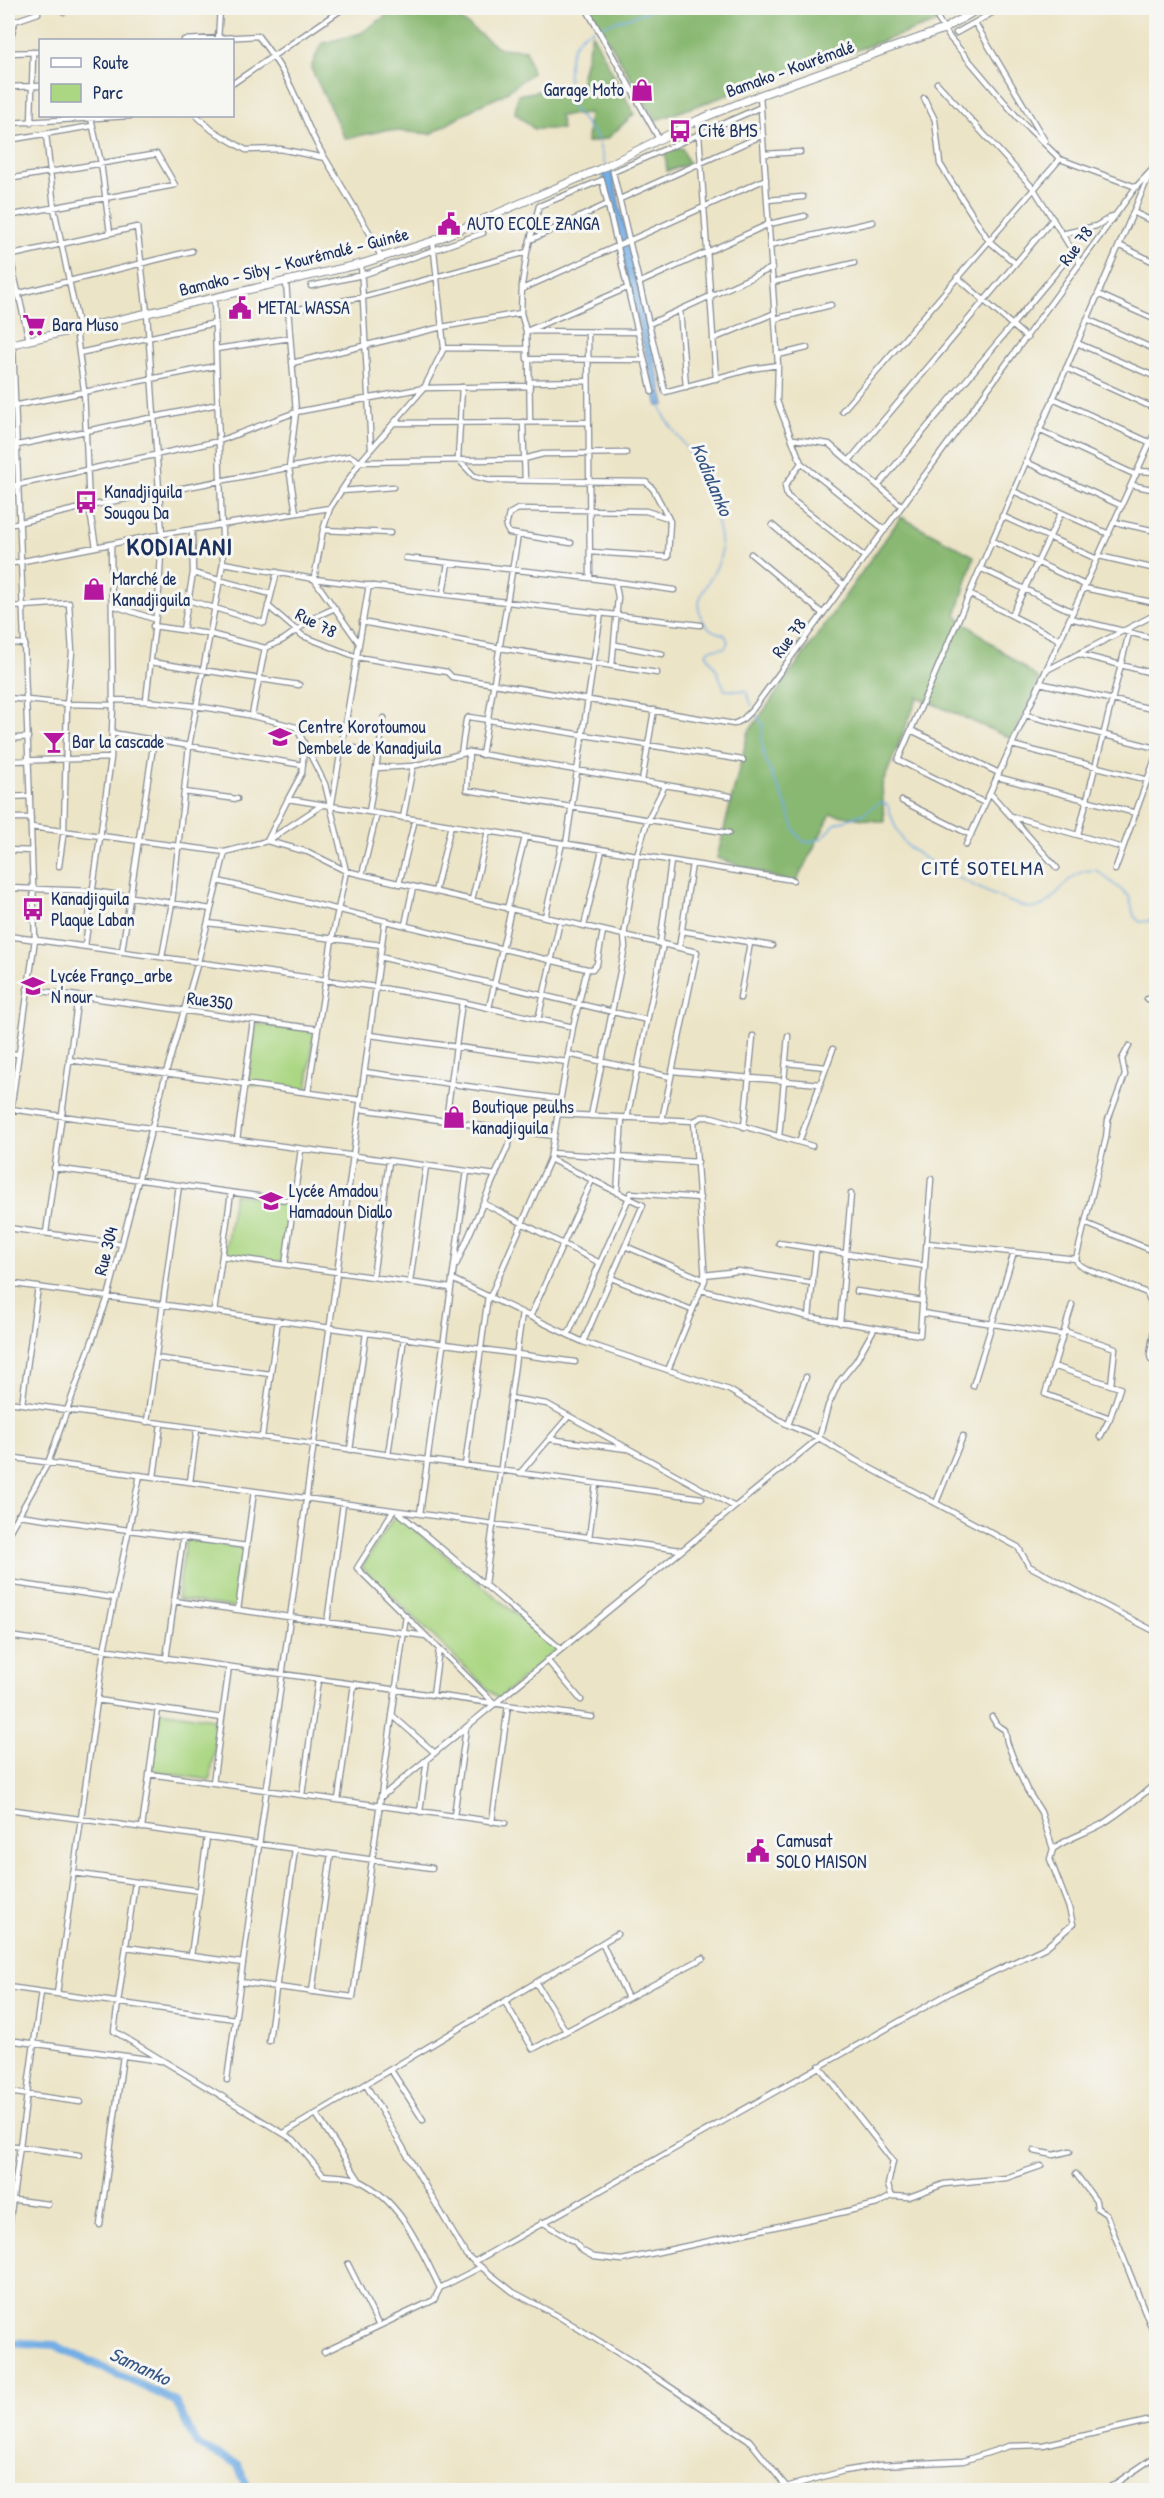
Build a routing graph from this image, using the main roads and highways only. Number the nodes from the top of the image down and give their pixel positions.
1 (980, 8) edge
2 (611, 163) joint
3 (10, 344) edge

1 - 2 highway, Bamako - Kourémalé
2 - 3 highway, Bamako - Siby - Kourémalé - Guinée

